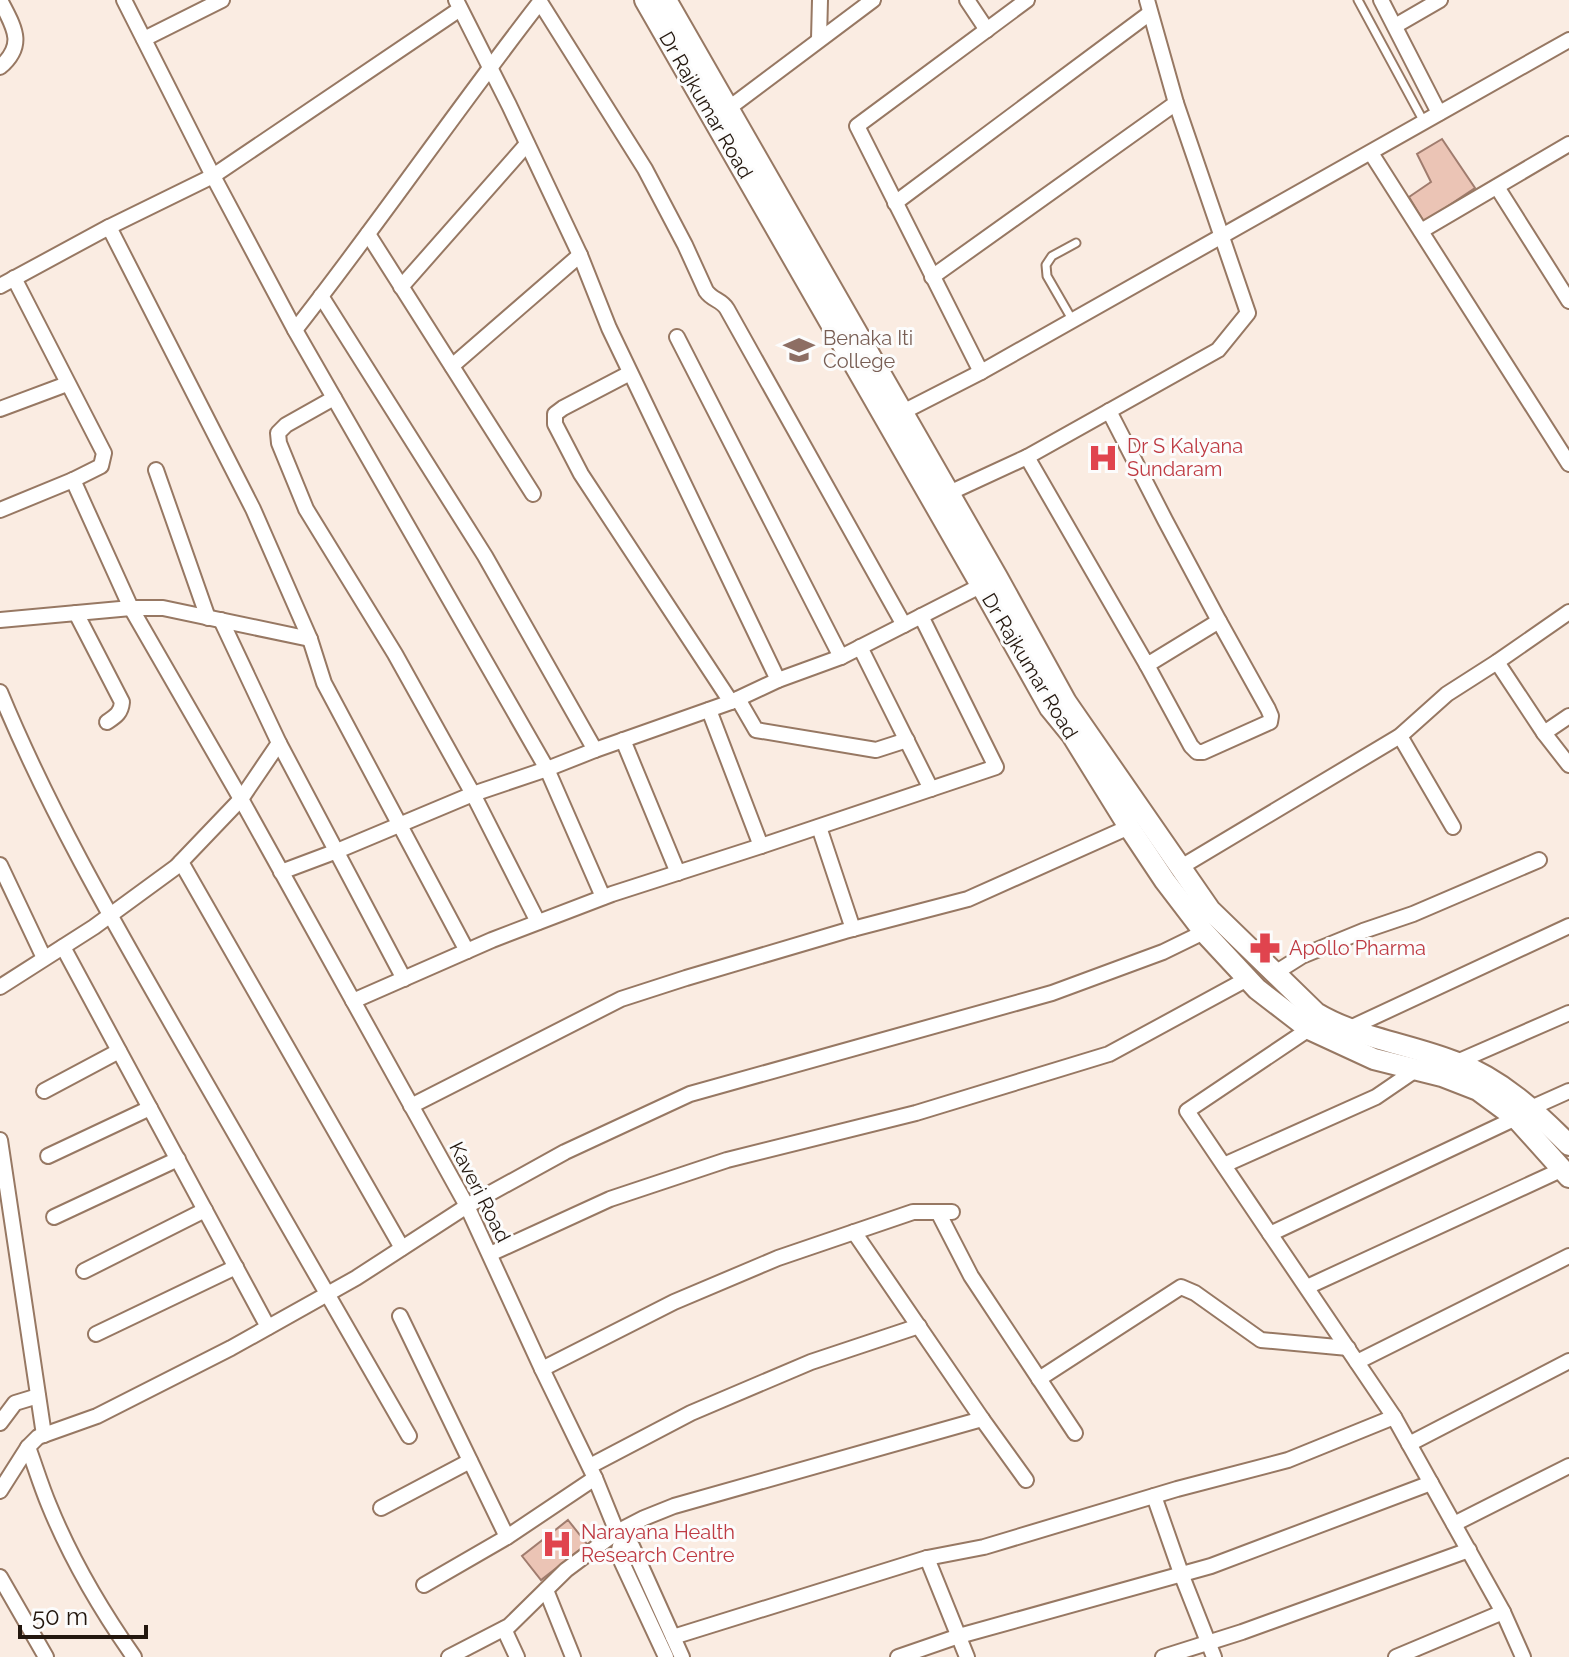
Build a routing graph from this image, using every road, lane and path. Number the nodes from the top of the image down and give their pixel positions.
1 (0, 0) edge
2 (124, 0) edge
3 (222, 0) edge
4 (645, 0) edge
5 (666, 0) edge
6 (820, 0) edge
7 (873, 0) edge
8 (967, 0) edge
9 (1027, 0) edge
10 (1358, 0) edge
11 (1381, 0) edge
12 (1440, 0) edge
13 (458, 5) edge
14 (1149, 6) edge
15 (1395, 26) junction
16 (987, 30) junction
17 (144, 39) junction
18 (819, 39) junction
19 (1569, 40) edge
20 (490, 66) junction
21 (0, 67) edge
22 (1176, 103) junction
23 (722, 113) junction
24 (1439, 113) junction
25 (1424, 122) junction
26 (527, 144) junction
27 (1569, 144) edge
28 (1371, 153) junction
29 (213, 176) junction
30 (1497, 187) junction
31 (895, 203) junction
32 (109, 227) junction
33 (1421, 231) junction
34 (368, 234) junction
35 (1222, 237) junction
36 (1076, 243) dead end
37 (580, 255) junction
38 (932, 277) junction
39 (14, 278) junction
40 (0, 286) edge
41 (401, 287) junction
42 (321, 296) junction
43 (1569, 301) edge
44 (1073, 321) junction
45 (295, 330) junction
46 (677, 337) dead end
47 (452, 366) junction
48 (981, 372) junction
49 (630, 373) junction
50 (67, 384) junction
51 (334, 398) junction
52 (0, 409) edge
53 (1109, 411) junction
54 (895, 416) junction
55 (1027, 457) junction
56 (1569, 464) edge
57 (156, 470) dead end
58 (73, 480) junction
59 (949, 493) junction
60 (533, 494) dead end
61 (0, 510) edge
62 (989, 581) junction
63 (131, 608) junction
64 (1569, 612) edge
65 (76, 613) junction
66 (921, 616) junction
67 (215, 619) junction
68 (0, 620) edge
69 (1219, 621) junction
70 (904, 625) junction
71 (310, 639) junction
72 (860, 647) junction
73 (841, 657) junction
74 (1497, 662) junction
75 (1147, 665) junction
76 (778, 680) junction
77 (0, 692) edge
78 (735, 700) junction
79 (709, 710) junction
80 (1569, 716) edge
81 (107, 722) dead end
82 (1544, 733) junction
83 (1400, 736) junction
84 (623, 740) junction
85 (907, 740) junction
86 (279, 743) junction
87 (595, 750) junction
88 (1569, 765) edge
89 (547, 769) junction
90 (931, 789) junction
91 (473, 794) junction
92 (241, 799) junction
93 (400, 824) junction
94 (819, 827) junction
95 (1129, 827) junction
96 (1453, 827) dead end
97 (761, 846) junction
98 (337, 851) junction
99 (1539, 860) dead end
100 (181, 862) junction
101 (0, 865) edge
102 (1181, 867) junction
103 (281, 872) junction
104 (678, 873) junction
105 (603, 897) junction
106 (109, 916) junction
107 (538, 922) junction
108 (1569, 926) edge
109 (853, 929) junction
110 (1204, 932) junction
111 (63, 947) junction
112 (467, 951) junction
113 (44, 958) junction
114 (1275, 973) junction
115 (404, 979) junction
116 (1247, 979) junction
117 (0, 987) edge
118 (353, 1001) junction
119 (1569, 1013) edge
120 (1350, 1028) junction
121 (1309, 1029) junction
122 (119, 1051) junction
123 (1457, 1062) junction
124 (1417, 1069) junction
125 (44, 1091) dead end
126 (1569, 1091) edge
127 (411, 1106) junction
128 (150, 1108) junction
129 (1524, 1113) junction
130 (0, 1140) edge
131 (1569, 1145) edge
132 (48, 1156) dead end
133 (178, 1159) junction
134 (1224, 1165) junction
135 (1566, 1173) edge
136 (467, 1206) junction
137 (205, 1210) junction
138 (54, 1217) dead end
139 (854, 1232) junction
140 (1270, 1234) junction
141 (402, 1248) junction
142 (490, 1254) junction
143 (1569, 1256) edge
144 (236, 1267) junction
145 (84, 1271) dead end
146 (1307, 1287) junction
147 (327, 1294) junction
148 (400, 1316) dead end
149 (919, 1326) junction
150 (268, 1327) junction
151 (96, 1334) dead end
152 (1348, 1348) junction
153 (1569, 1361) edge
154 (1357, 1362) junction
155 (542, 1369) junction
156 (1039, 1379) junction
157 (38, 1396) junction
158 (1394, 1417) junction
159 (982, 1419) junction
160 (0, 1423) edge
161 (1075, 1433) dead end
162 (44, 1435) junction
163 (409, 1436) dead end
164 (1409, 1444) junction
165 (28, 1447) junction
166 (470, 1461) junction
167 (1569, 1466) edge
168 (592, 1472) junction
169 (1026, 1480) dead end
170 (1431, 1483) junction
171 (0, 1491) edge
172 (1154, 1496) junction
173 (381, 1508) dead end
174 (1454, 1524) junction
175 (507, 1537) junction
176 (619, 1537) junction
177 (1469, 1550) junction
178 (927, 1558) junction
179 (1182, 1576) junction
180 (0, 1577) edge
181 (424, 1585) dead end
182 (546, 1590) junction
183 (1503, 1612) junction
184 (504, 1629) junction
185 (959, 1636) junction
186 (673, 1637) junction
187 (1211, 1650) edge
188 (46, 1657) edge
189 (134, 1657) edge
190 (449, 1657) edge
191 (517, 1657) edge
192 (573, 1657) edge
193 (666, 1657) edge
194 (682, 1657) edge
195 (898, 1657) edge
196 (967, 1657) edge
197 (1163, 1657) edge
198 (1396, 1657) edge
199 (1523, 1657) edge

1 - 21 street
2 - 17 street
3 - 17 street
4 - 23 main road, Dr Rajkumar Road
5 - 23 main road, Dr Rajkumar Road
6 - 18 street
7 - 18 street
8 - 16 street
9 - 16 street
10 - 25 lane
11 - 15 street
12 - 15 street
13 - 20 street
13 - 29 street
14 - 22 street
14 - 31 street
15 - 24 street
16 - 31 street
17 - 29 street
18 - 23 street
19 - 24 street
20 - 26 street
20 - 34 street
20 - 70 street
22 - 35 street
22 - 38 street
23 - 54 main road, Dr Rajkumar Road
24 - 25 street
25 - 28 street
26 - 37 street
26 - 41 street
27 - 30 street
28 - 33 street
28 - 35 street
29 - 32 street
29 - 45 street
30 - 33 street
30 - 43 street
31 - 38 street
32 - 39 street
32 - 71 street
33 - 56 street
34 - 41 street
34 - 42 street
35 - 44 street
35 - 53 street
36 - 44 lane
37 - 47 street
37 - 49 street
38 - 48 street
39 - 40 street
39 - 50 street
41 - 47 street
42 - 45 street
42 - 87 street
44 - 48 street
45 - 51 street
46 - 73 street
47 - 60 street
48 - 54 street
49 - 76 street
49 - 78 street
50 - 52 street
50 - 58 street
51 - 89 street
51 - 91 street
53 - 55 street
53 - 69 street
54 - 59 main road, Dr Rajkumar Road
54 - 62 main road, Dr Rajkumar Road
55 - 59 street
55 - 75 street
57 - 67 street
58 - 61 street
58 - 63 street, Kaveri Road
59 - 62 main road, Dr Rajkumar Road
62 - 66 street
62 - 95 main road, Dr Rajkumar Road
62 - 102 main road, Dr Rajkumar Road
63 - 65 street
63 - 67 street
63 - 92 street, Kaveri Road
64 - 74 street
65 - 68 street
65 - 81 street
66 - 70 street
66 - 90 street
67 - 71 street
67 - 86 street
69 - 75 street
69 - 75 street
70 - 72 street
71 - 93 street
72 - 73 street
72 - 85 street
73 - 76 street
74 - 82 street
74 - 83 street
76 - 78 street
77 - 106 street
78 - 79 street
78 - 85 street
79 - 84 street
79 - 97 street
80 - 82 street
82 - 88 street
83 - 96 street
83 - 102 street
84 - 87 street
84 - 104 street
85 - 90 street
86 - 92 street
86 - 98 street
87 - 89 street
89 - 91 street
89 - 105 street
90 - 94 street
91 - 93 street
91 - 107 street
92 - 100 street
92 - 103 street, Kaveri Road
93 - 98 street
93 - 112 street
94 - 97 street
94 - 109 street
95 - 109 street
95 - 110 main road, Dr Rajkumar Road
97 - 104 street
98 - 103 street
98 - 115 street
99 - 114 street
100 - 106 street
100 - 141 street
101 - 113 street
102 - 114 main road, Dr Rajkumar Road
103 - 118 street, Kaveri Road
104 - 105 street
105 - 107 street
106 - 111 street
106 - 147 street
107 - 112 street
108 - 120 street
109 - 127 street
110 - 116 main road, Dr Rajkumar Road
110 - 136 street
111 - 113 street
111 - 122 street
112 - 115 street
113 - 117 street
114 - 120 main road, Dr Rajkumar Road
115 - 118 street
116 - 121 main road, Dr Rajkumar Road
116 - 142 street
118 - 127 street, Kaveri Road
119 - 123 street
120 - 123 main road, Dr Rajkumar Road
121 - 124 main road, Dr Rajkumar Road
121 - 134 street
122 - 125 street
122 - 128 street
123 - 129 main road, Dr Rajkumar Road
124 - 129 main road, Dr Rajkumar Road
124 - 134 street
126 - 129 street
127 - 136 street, Kaveri Road
128 - 132 street
128 - 133 street
129 - 131 main road, Dr Rajkumar Road
129 - 135 main road, Dr Rajkumar Road
129 - 140 street
130 - 157 street
133 - 137 street
133 - 138 street
134 - 140 street
135 - 146 street
136 - 141 street
136 - 142 street, Kaveri Road
137 - 144 street
137 - 145 street
139 - 149 street
139 - 155 street
139 - 156 street
140 - 146 street
141 - 147 street
142 - 155 street, Kaveri Road
143 - 154 street
144 - 150 street
144 - 151 street
146 - 152 street
147 - 150 street
147 - 163 street
148 - 166 street
149 - 159 street
149 - 168 street
150 - 162 street
152 - 154 street
152 - 156 street
153 - 164 street
154 - 158 street
155 - 168 street, Kaveri Road
156 - 161 street
157 - 160 street
157 - 162 street
158 - 164 street
158 - 172 street
159 - 169 street
159 - 176 street
162 - 165 street
164 - 170 street
165 - 171 street
165 - 189 street
166 - 173 street
166 - 175 street
167 - 174 street
168 - 175 street
168 - 176 street, Kaveri Road
170 - 174 street
170 - 179 street
172 - 178 street
172 - 179 street
174 - 177 street
175 - 181 street
176 - 182 street
176 - 186 street, Kaveri Road
176 - 193 street, Kaveri Road
177 - 183 street
177 - 187 street
178 - 185 street
178 - 186 street
179 - 185 street
179 - 187 street
180 - 188 street
182 - 184 street
182 - 192 street
183 - 198 street
183 - 199 street
184 - 190 street
184 - 191 street
185 - 195 street
185 - 196 street
186 - 194 street, Kaveri Road
187 - 197 street

